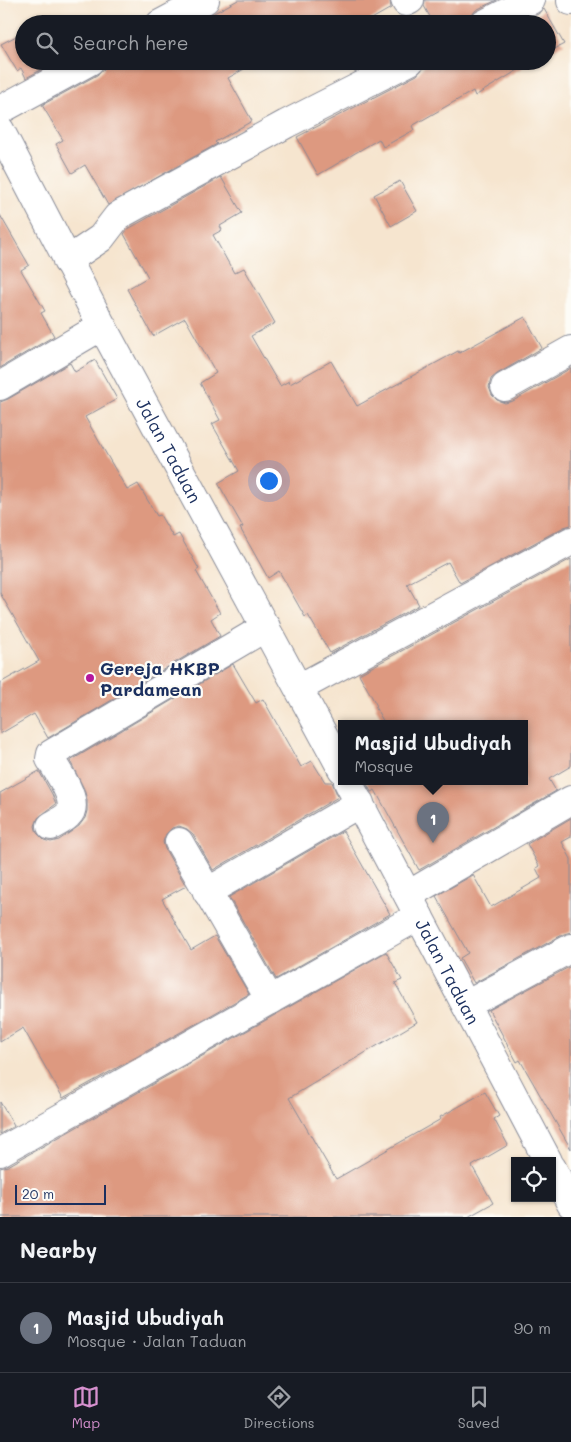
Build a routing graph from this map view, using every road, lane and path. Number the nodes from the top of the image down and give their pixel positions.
1 (205, 0) edge
2 (405, 0) edge
3 (410, 0) edge
4 (531, 0) edge
5 (177, 15) edge
6 (502, 15) edge
7 (73, 70) edge
8 (392, 70) edge
9 (0, 110) edge
10 (0, 130) edge
11 (67, 261) junction
12 (102, 326) junction
13 (571, 350) edge
14 (0, 386) edge
15 (505, 386) dead end
16 (571, 541) edge
17 (266, 627) junction
18 (299, 688) junction
19 (338, 761) edge
20 (354, 792) edge
21 (571, 800) edge
22 (51, 826) dead end
23 (179, 842) dead end
24 (207, 892) junction
25 (413, 905) junction
26 (571, 948) edge
27 (270, 1000) junction
28 (466, 1005) junction
29 (0, 1152) edge
30 (546, 1157) edge
31 (556, 1176) edge
32 (571, 1204) edge

1 - 5 street
2 - 3 street
4 - 6 street
7 - 9 street
8 - 11 street
10 - 11 street, Jalan Taduan
11 - 12 street, Jalan Taduan
12 - 14 street
12 - 17 street, Jalan Taduan
13 - 15 street
16 - 18 street
17 - 18 street, Jalan Taduan
17 - 22 street
18 - 19 street, Jalan Taduan
20 - 24 street
20 - 25 street, Jalan Taduan
21 - 25 street
23 - 24 street
24 - 27 street
25 - 27 street
25 - 28 street, Jalan Taduan
26 - 28 street
27 - 29 street
28 - 30 street, Jalan Taduan
31 - 32 street

